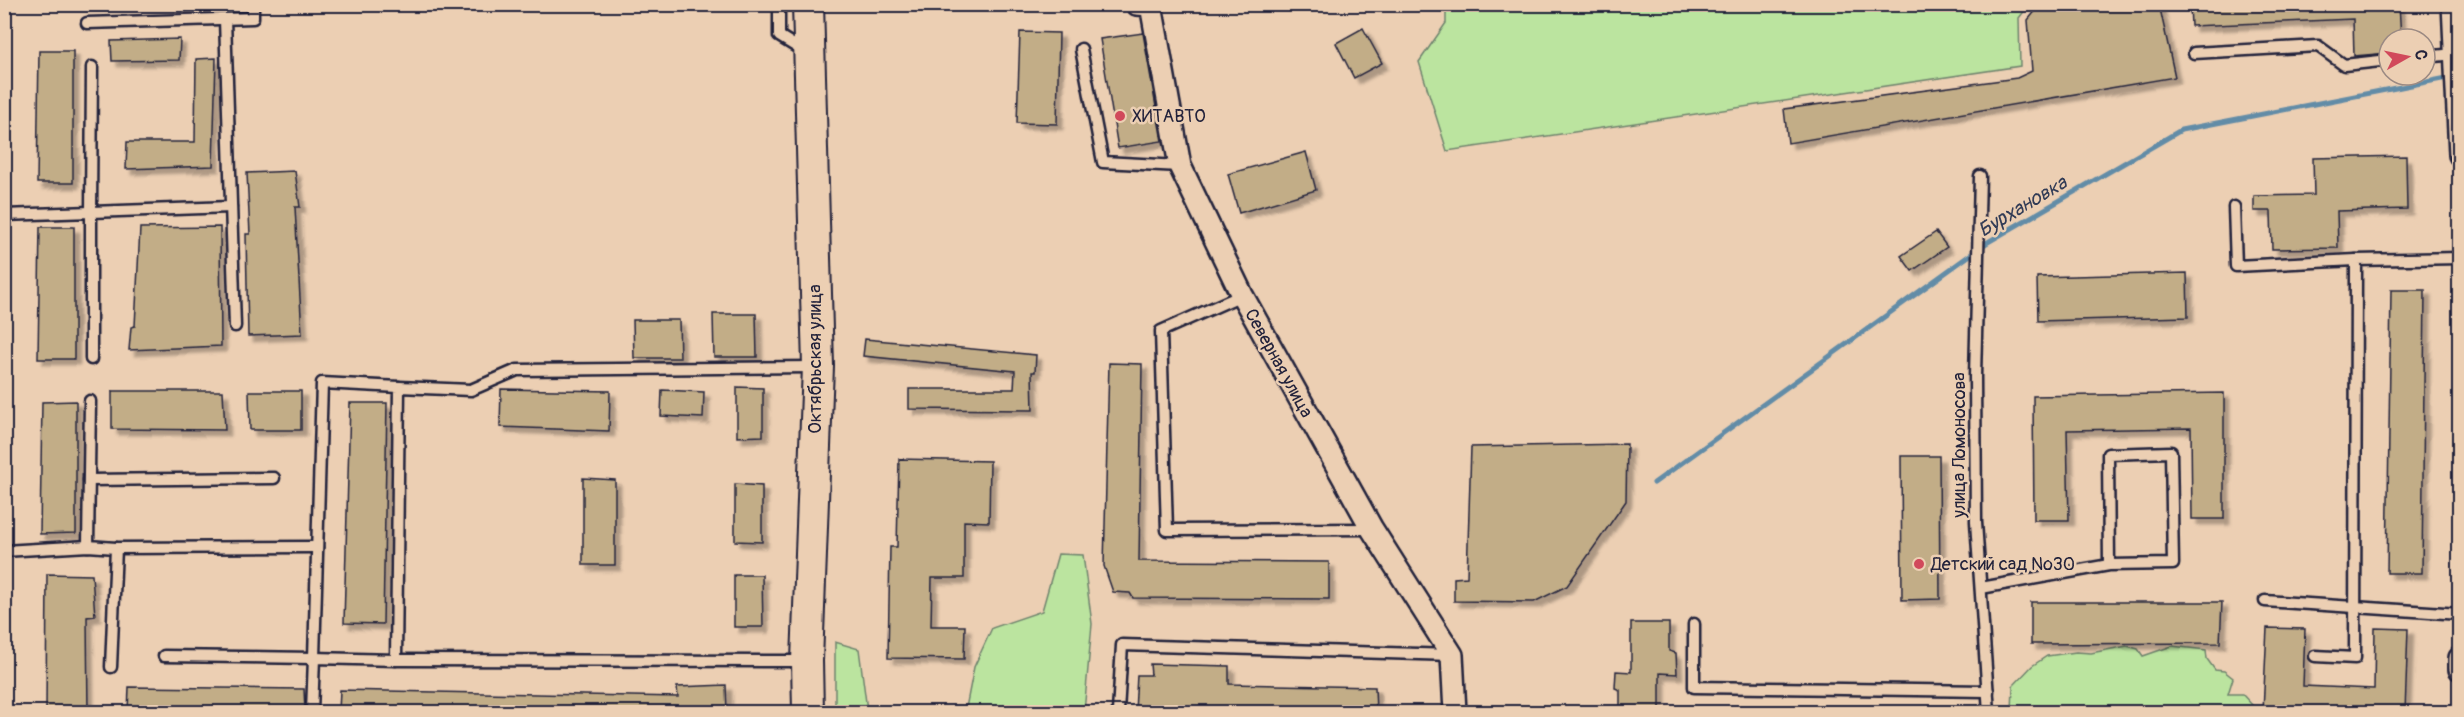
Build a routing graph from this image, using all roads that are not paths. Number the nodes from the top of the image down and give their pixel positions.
1 (253, 4) edge
2 (778, 4) edge
3 (808, 4) edge
4 (1137, 4) edge
5 (2453, 4) edge
6 (225, 19) junction
7 (87, 23) dead end
8 (1081, 49) dead end
9 (2194, 53) dead end
10 (810, 55) junction
11 (2437, 57) edge
12 (2455, 58) junction
13 (2377, 61) edge
14 (92, 67) dead end
15 (2460, 155) edge
16 (1180, 166) junction
17 (1980, 176) dead end
18 (231, 207) junction
19 (2234, 207) dead end
20 (91, 212) junction
21 (4, 215) edge
22 (2460, 258) edge
23 (2356, 260) junction
24 (1242, 295) junction
25 (234, 326) dead end
26 (91, 359) dead end
27 (818, 366) junction
28 (399, 387) junction
29 (90, 401) dead end
30 (274, 478) dead end
31 (89, 480) junction
32 (1372, 529) junction
33 (88, 546) junction
34 (317, 547) junction
35 (116, 548) junction
36 (4, 551) edge
37 (2109, 565) junction
38 (1981, 588) junction
39 (2265, 600) dead end
40 (2356, 608) junction
41 (2460, 614) edge
42 (1694, 624) dead end
43 (1452, 655) junction
44 (164, 656) dead end
45 (2315, 656) dead end
46 (314, 658) junction
47 (2460, 658) edge
48 (396, 660) junction
49 (807, 661) junction
50 (2459, 663) edge
51 (111, 667) dead end
52 (2460, 669) edge
53 (1988, 692) junction
54 (312, 712) edge
55 (808, 712) edge
56 (1118, 712) edge
57 (1455, 712) edge
58 (1989, 712) edge

1 - 6 lane
2 - 10 lane
3 - 10 main road, Октябрьская улица
4 - 16 street, Северная улица
5 - 12 street
6 - 7 lane
6 - 18 lane
8 - 16 lane
9 - 13 lane
10 - 27 main road, Октябрьская улица
11 - 12 lane
12 - 15 street
14 - 20 lane
16 - 24 street, Северная улица
17 - 38 lane, улица Ломоносова
18 - 20 lane
18 - 25 lane
19 - 23 lane
20 - 21 lane
20 - 26 lane
22 - 23 lane
23 - 40 lane
24 - 32 street, Северная улица
24 - 32 lane
27 - 28 lane
27 - 49 main road, Октябрьская улица
28 - 34 lane
28 - 48 lane
29 - 31 lane
30 - 31 lane
31 - 33 lane
32 - 43 street, Северная улица
33 - 35 lane
33 - 36 lane
34 - 35 lane
34 - 46 lane
35 - 51 lane
37 - 37 lane
37 - 38 lane
38 - 53 lane, улица Ломоносова
39 - 40 lane
40 - 41 lane
40 - 45 lane
42 - 53 lane
43 - 56 lane
43 - 57 street, Северная улица
44 - 46 lane
46 - 48 lane
46 - 54 lane
47 - 50 street
48 - 49 lane
49 - 55 main road, Октябрьская улица
50 - 52 street
53 - 58 lane, улица Ломоносова

